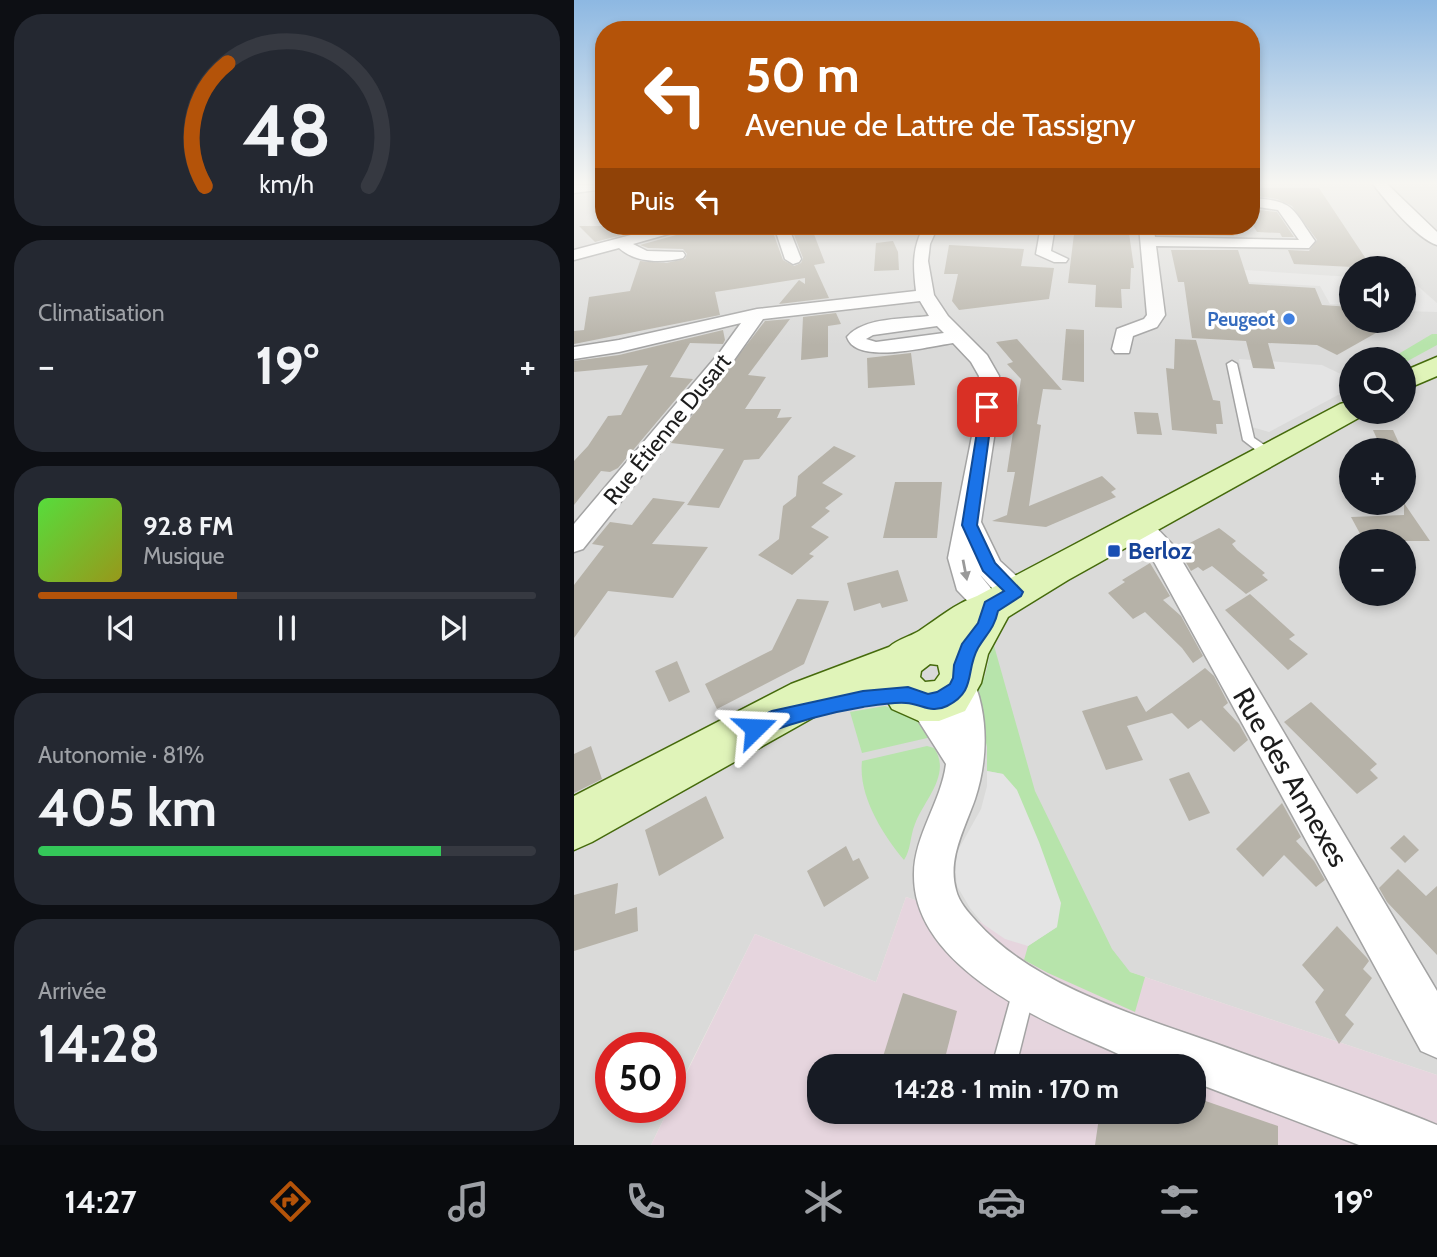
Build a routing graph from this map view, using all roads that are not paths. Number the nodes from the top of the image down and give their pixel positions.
1 (639, 237) edge
2 (785, 237) edge
3 (922, 237) edge
4 (1045, 237) edge
5 (1147, 237) edge
6 (1197, 237) edge
7 (1304, 237) edge
8 (622, 242) junction
9 (574, 255) edge
10 (677, 256) dead end
11 (793, 259) dead end
12 (1060, 259) dead end
13 (925, 295) junction
14 (757, 314) junction
15 (941, 320) junction
16 (957, 337) junction
17 (1122, 349) dead end
18 (574, 353) edge
19 (1232, 364) dead end
20 (1437, 365) edge
21 (1416, 376) edge
22 (1339, 416) edge
23 (1269, 454) junction
24 (1138, 524) junction
25 (574, 542) edge
26 (1003, 599) junction
27 (931, 675) junction
28 (583, 819) edge
29 (1025, 986) junction
30 (1437, 1035) edge
31 (1007, 1054) edge
32 (1425, 1145) edge

1 - 8 street
2 - 11 street
3 - 13 street
4 - 12 street
5 - 17 street
6 - 7 street
8 - 9 street
8 - 10 street
13 - 14 street
13 - 15 street
14 - 18 street
14 - 25 street, Rue Étienne Dusart
15 - 16 street
15 - 16 street
16 - 26 street
19 - 23 lane
20 - 21 main road
22 - 23 main road
23 - 24 main road
24 - 26 main road
24 - 30 street, Rue des Annexes
26 - 27 main road
27 - 28 main road
27 - 29 street
29 - 31 lane
29 - 32 street

